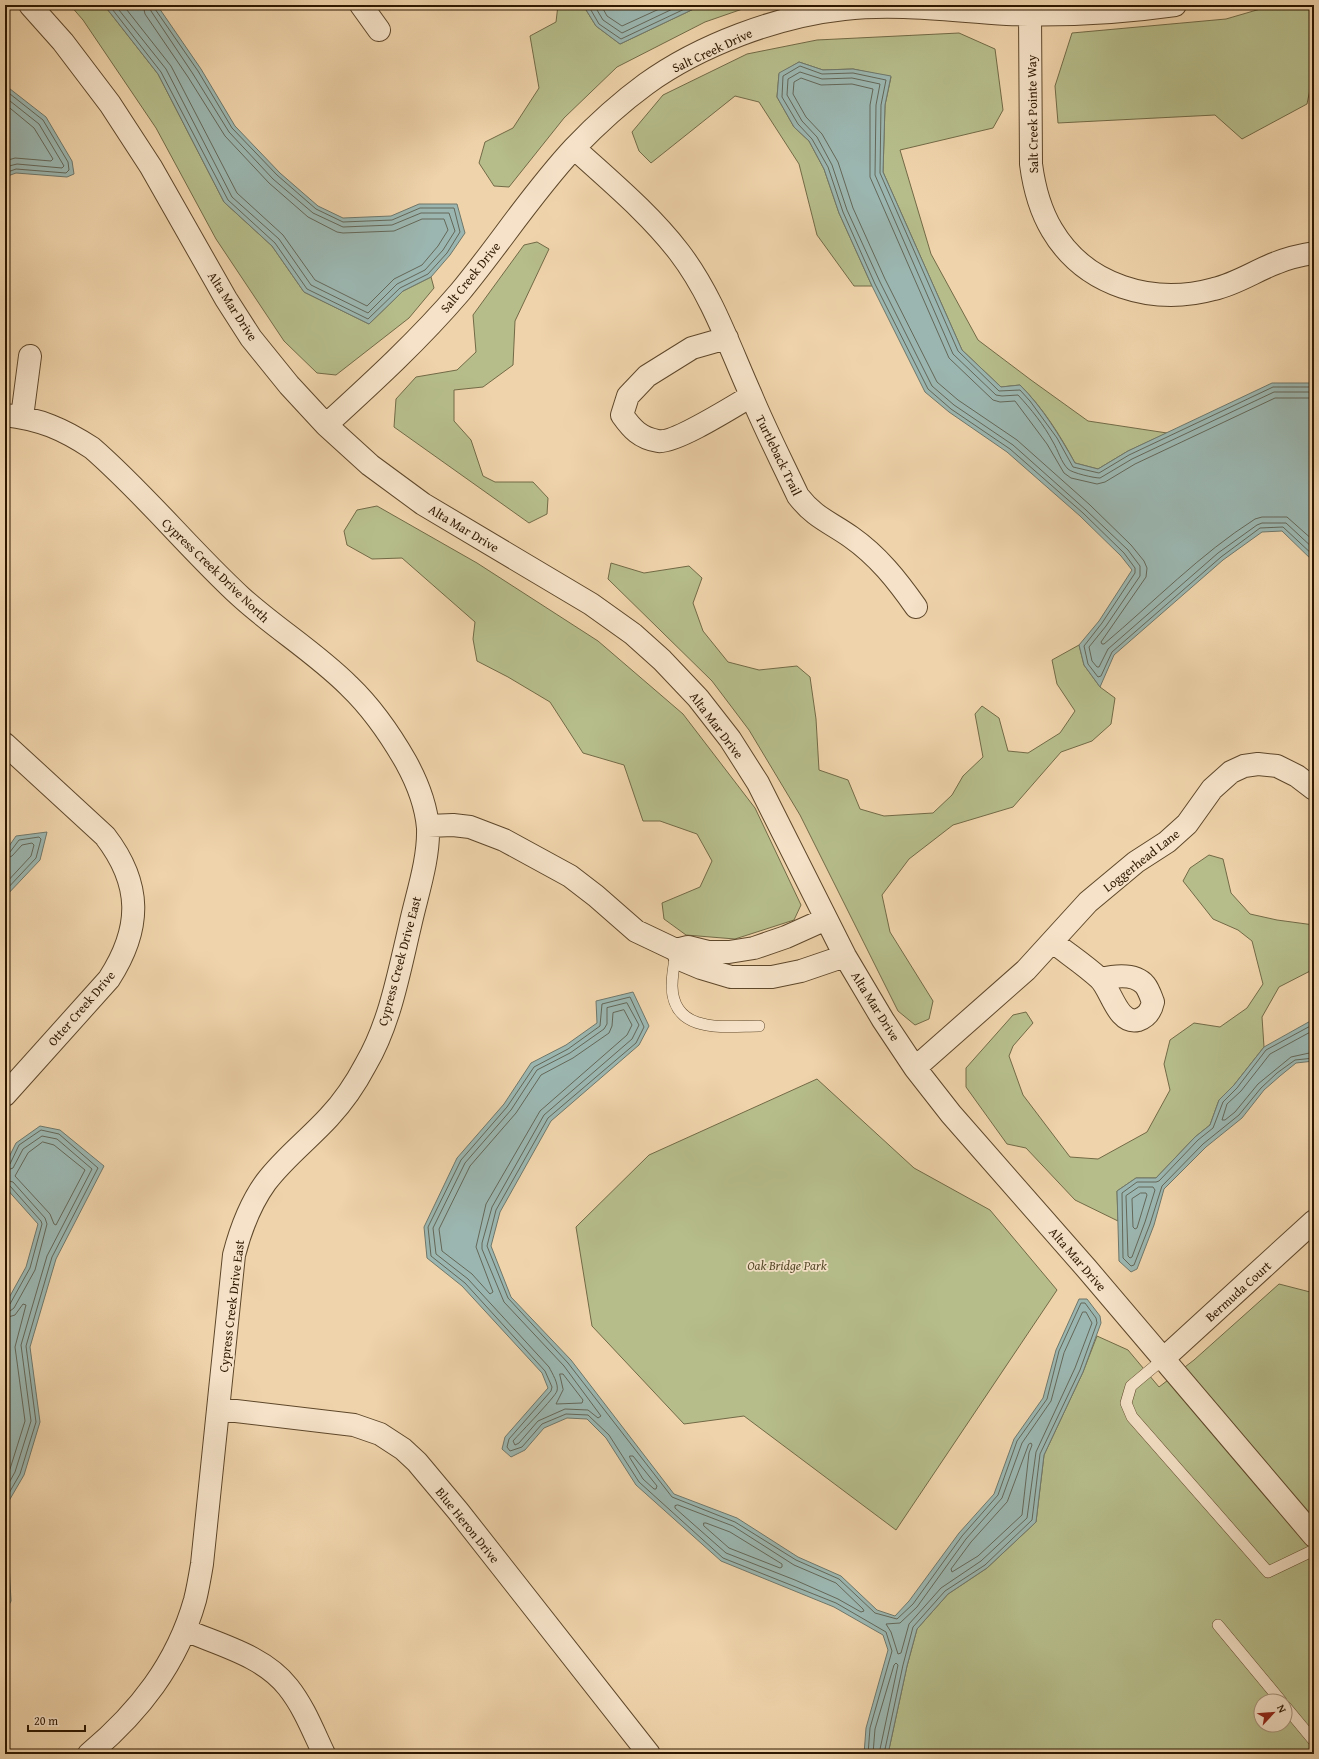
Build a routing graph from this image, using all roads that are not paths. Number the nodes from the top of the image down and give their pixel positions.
1 (30, 5) edge
2 (362, 5) edge
3 (1175, 5) edge
4 (1030, 14) junction
5 (379, 30) dead end
6 (574, 148) junction
7 (1314, 253) edge
8 (727, 338) junction
9 (30, 356) dead end
10 (751, 396) junction
11 (13, 416) edge
12 (326, 425) junction
13 (916, 607) dead end
14 (5, 744) edge
15 (1314, 789) edge
16 (428, 826) junction
17 (826, 919) junction
18 (1053, 942) junction
19 (676, 950) junction
20 (845, 956) junction
21 (1101, 979) dead end
22 (760, 1026) dead end
23 (916, 1068) junction
24 (5, 1095) edge
25 (1314, 1222) edge
26 (1162, 1360) junction
27 (219, 1409) junction
28 (1314, 1536) edge
29 (1314, 1550) edge
30 (1218, 1625) dead end
31 (185, 1630) junction
32 (1274, 1693) edge
33 (1293, 1716) edge
34 (1314, 1741) edge
35 (89, 1754) edge
36 (324, 1754) edge
37 (649, 1754) edge

1 - 12 street, Alta Mar Drive
2 - 5 street
3 - 4 street, Salt Creek Drive
4 - 6 street, Salt Creek Drive
4 - 7 street, Salt Creek Pointe Way
6 - 8 street, Turtleback Trail
6 - 12 street, Salt Creek Drive
8 - 10 street, Turtleback Trail
8 - 10 street
9 - 11 street
10 - 13 street, Turtleback Trail
11 - 16 street, Cypress Creek Drive North
12 - 17 street, Alta Mar Drive
14 - 24 street, Otter Creek Drive
15 - 18 street, Loggerhead Lane
16 - 19 street
16 - 27 street, Cypress Creek Drive East
17 - 19 street
17 - 20 street, Alta Mar Drive
18 - 21 street
18 - 23 street, Loggerhead Lane
19 - 20 street
19 - 22 lane
20 - 23 street, Alta Mar Drive
23 - 26 street, Alta Mar Drive
25 - 26 street, Bermuda Court
26 - 28 street, Alta Mar Drive
26 - 29 lane
27 - 31 street, Cypress Creek Drive East
27 - 37 street, Blue Heron Drive
30 - 32 lane
31 - 35 street, Cypress Creek Drive East
31 - 36 street
33 - 34 lane

